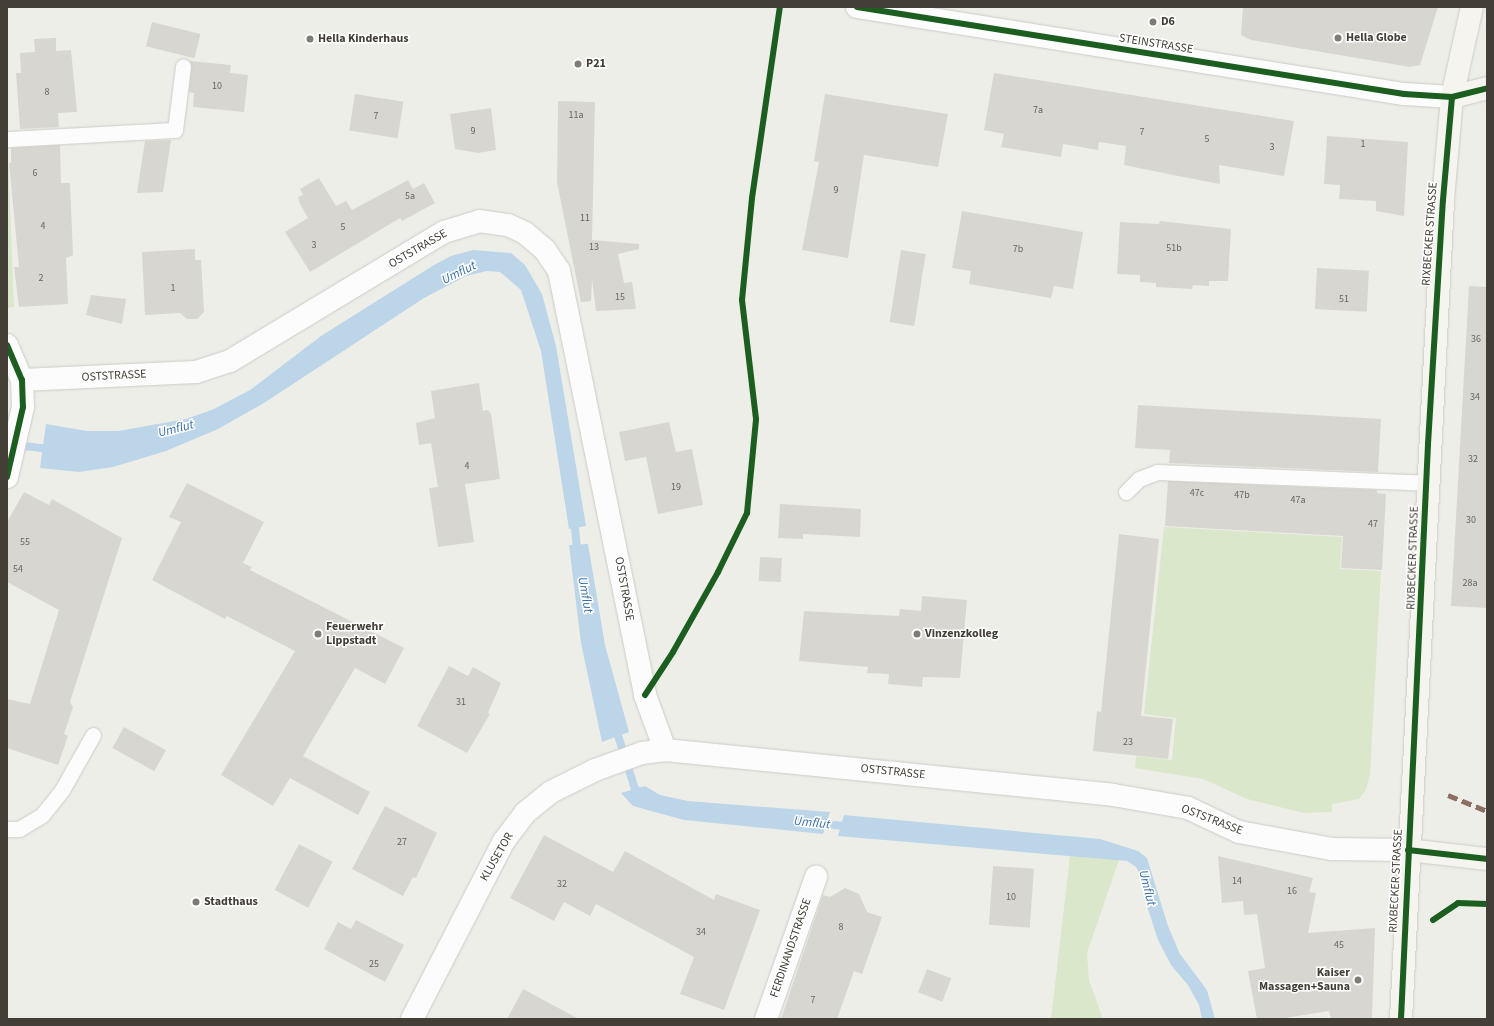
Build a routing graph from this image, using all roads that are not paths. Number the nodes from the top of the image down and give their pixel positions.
1 (857, 7) edge
2 (1472, 7) edge
3 (183, 68) dead end
4 (1487, 88) edge
5 (1452, 97) junction
6 (7, 139) edge
7 (7, 345) edge
8 (22, 380) junction
9 (9, 473) edge
10 (1427, 483) junction
11 (1126, 492) dead end
12 (93, 735) dead end
13 (665, 750) junction
14 (7, 829) edge
15 (1408, 850) junction
16 (1487, 859) edge
17 (816, 877) dead end
18 (412, 1019) edge
19 (766, 1019) edge
20 (1401, 1019) edge

1 - 5 street, STEINSTRASSE
2 - 5 street, RIXBECKER STRASSE
3 - 6 lane
4 - 5 street
5 - 10 street, RIXBECKER STRASSE
7 - 8 street
8 - 9 street
8 - 13 street, OSTSTRASSE
10 - 11 lane
10 - 15 street, RIXBECKER STRASSE
12 - 14 lane
13 - 15 street, OSTSTRASSE
13 - 18 street, KLUSETOR
15 - 16 street
15 - 20 street, RIXBECKER STRASSE
17 - 19 street, FERDINANDSTRASSE

